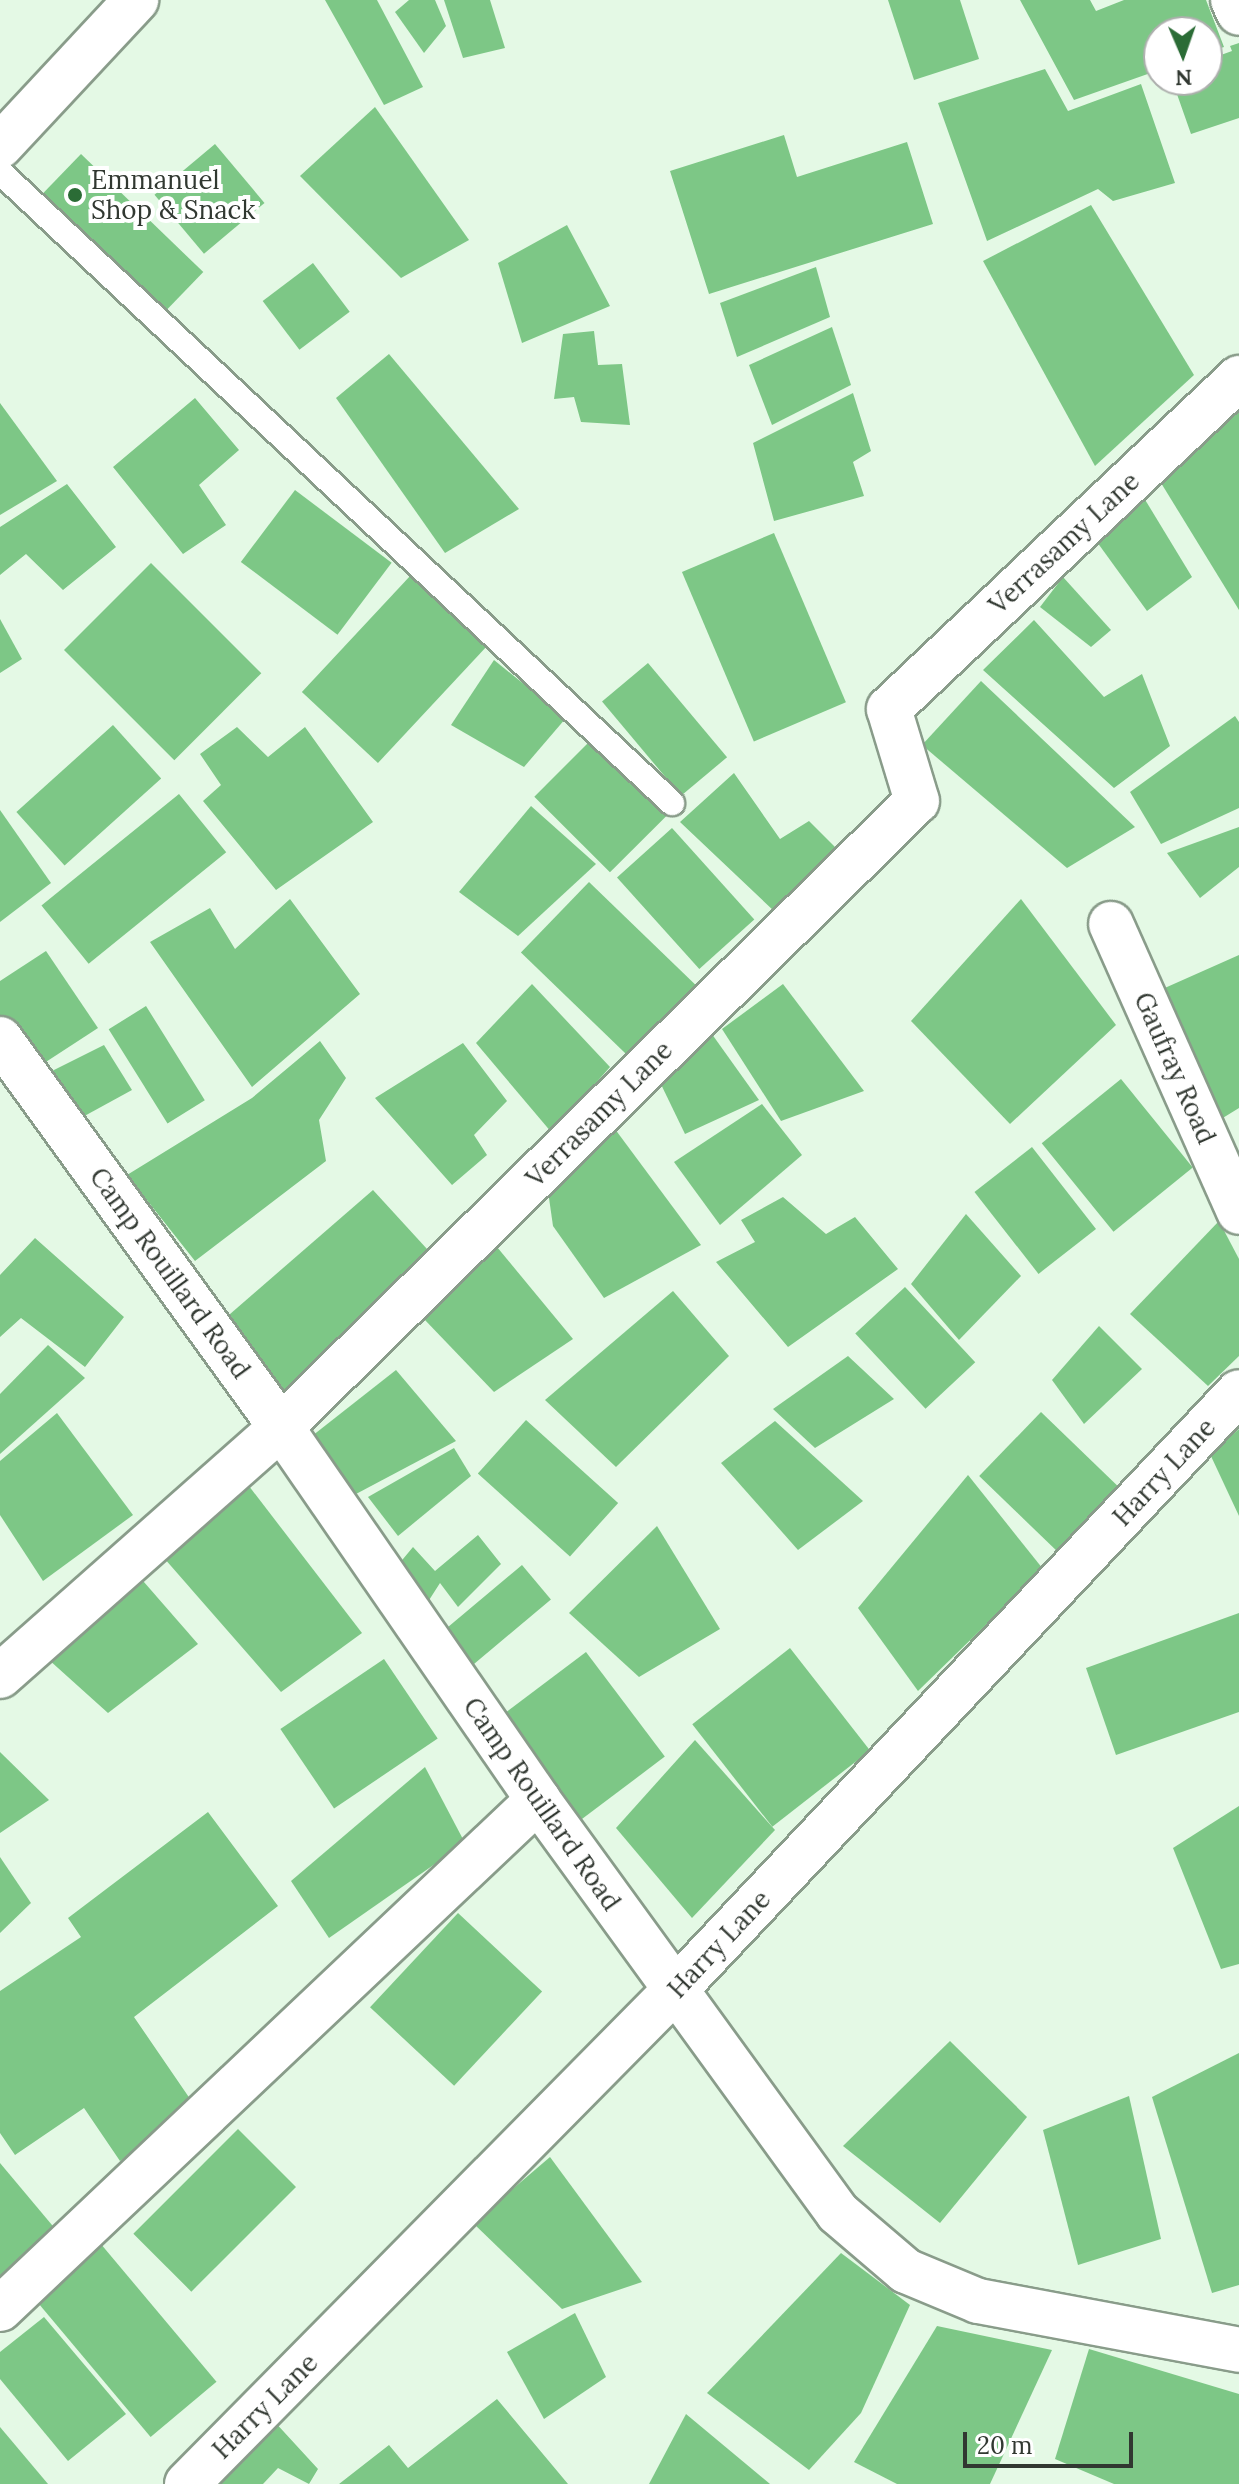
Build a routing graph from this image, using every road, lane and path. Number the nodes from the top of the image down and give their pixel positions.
1 (136, 0) edge
2 (1233, 0) edge
3 (1239, 13) edge
4 (0, 146) edge
5 (0, 172) edge
6 (1239, 378) edge
7 (672, 803) dead end
8 (1111, 924) dead end
9 (0, 1039) edge
10 (1239, 1212) edge
11 (1239, 1392) edge
12 (281, 1427) junction
13 (0, 1676) edge
14 (538, 1800) junction
15 (674, 1991) junction
16 (0, 2309) edge
17 (1239, 2350) edge
18 (187, 2484) edge

1 - 4 street
2 - 3 street
5 - 7 lane
6 - 12 street, Verrasamy Lane
8 - 10 street, Gaufray Road
9 - 12 street, Camp Rouillard Road
11 - 15 street, Harry Lane
12 - 13 street, Verrasamy Lane
12 - 14 street, Camp Rouillard Road
14 - 15 street, Camp Rouillard Road
14 - 16 street
15 - 17 street, Camp Rouillard Road
15 - 18 street, Harry Lane

